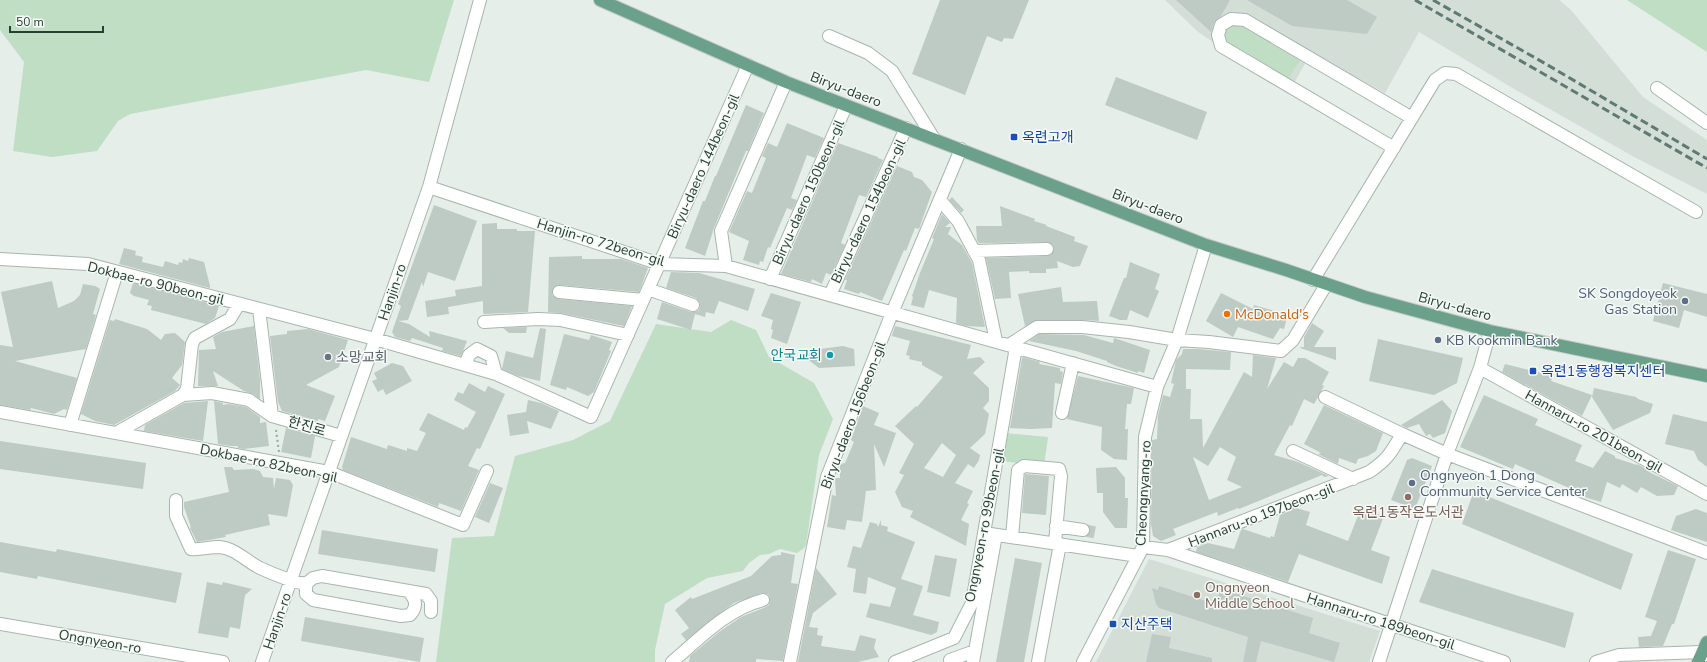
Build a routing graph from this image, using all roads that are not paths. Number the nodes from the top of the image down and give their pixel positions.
1 (480, 0) edge
2 (600, 0) edge
3 (829, 36) dead end
4 (748, 65) junction
5 (786, 82) junction
6 (1657, 88) dead end
7 (846, 106) junction
8 (1412, 118) junction
9 (1707, 123) edge
10 (906, 128) junction
11 (934, 139) junction
12 (1394, 148) junction
13 (961, 149) junction
14 (428, 186) junction
15 (940, 200) junction
16 (1696, 212) dead end
17 (1206, 245) junction
18 (1047, 249) dead end
19 (974, 251) junction
20 (0, 259) edge
21 (660, 264) junction
22 (726, 266) junction
23 (117, 272) junction
24 (770, 279) junction
25 (1313, 280) junction
26 (1326, 285) junction
27 (559, 292) dead end
28 (646, 294) junction
29 (830, 294) junction
30 (239, 304) junction
31 (693, 305) dead end
32 (259, 309) junction
33 (892, 313) junction
34 (484, 322) dead end
35 (1490, 331) junction
36 (628, 335) junction
37 (375, 339) junction
38 (996, 340) junction
39 (1177, 340) junction
40 (1012, 346) junction
41 (1073, 363) junction
42 (465, 365) junction
43 (1480, 368) junction
44 (496, 374) junction
45 (1707, 376) edge
46 (1157, 387) junction
47 (183, 395) junction
48 (1325, 397) dead end
49 (0, 412) edge
50 (1062, 413) dead end
51 (272, 416) junction
52 (591, 418) joint
53 (70, 424) junction
54 (116, 433) junction
55 (1402, 434) junction
56 (341, 436) junction
57 (1293, 451) dead end
58 (1447, 454) junction
59 (487, 471) dead end
60 (329, 472) junction
61 (1353, 479) junction
62 (1707, 494) edge
63 (176, 500) dead end
64 (1056, 526) junction
65 (1083, 530) tunnel mouth
66 (990, 534) junction
67 (1012, 537) junction
68 (1057, 543) junction
69 (1168, 550) junction
70 (1140, 552) junction
71 (1707, 553) edge
72 (291, 581) junction
73 (306, 584) junction
74 (408, 591) junction
75 (763, 600) dead end
76 (431, 612) dead end
77 (0, 624) edge
78 (1392, 624) junction
79 (1703, 653) edge
80 (974, 657) edge
81 (950, 660) dead end
82 (223, 662) edge
83 (262, 662) edge
84 (672, 662) edge
85 (790, 662) edge
86 (895, 662) edge
87 (1038, 662) edge
88 (1083, 662) edge
89 (1379, 662) edge
90 (1504, 662) edge
91 (1596, 662) edge

1 - 14 street, Hanjin-ro
2 - 4 main road, Biryu-daero
3 - 11 street
4 - 5 main road, Biryu-daero
4 - 21 street, Biryu-daero 144beon-gil
5 - 7 main road, Biryu-daero
5 - 22 street
6 - 9 street
7 - 10 main road, Biryu-daero
7 - 24 street, Biryu-daero 150beon-gil
8 - 12 street
8 - 12 street
8 - 16 street
10 - 11 main road, Biryu-daero
10 - 29 street, Biryu-daero 154beon-gil
11 - 13 main road, Biryu-daero
12 - 25 street
13 - 15 street, Biryu-daero 156beon-gil
13 - 17 main road, Biryu-daero
14 - 21 street, Hanjin-ro 72beon-gil
14 - 37 street, Hanjin-ro
15 - 19 street
15 - 33 street, Biryu-daero 156beon-gil
17 - 25 main road, Biryu-daero
17 - 39 street, Cheongnyang-ro
18 - 19 street
19 - 38 street
20 - 23 street, Dokbae-ro 90beon-gil
21 - 22 street, Hanjin-ro 72beon-gil
21 - 28 street, Biryu-daero 144beon-gil
22 - 24 street, Hanjin-ro 72beon-gil
23 - 30 street, Dokbae-ro 90beon-gil
23 - 53 street
24 - 29 street, Hanjin-ro 72beon-gil
25 - 26 main road, Biryu-daero
26 - 35 main road, Biryu-daero
26 - 39 street
27 - 28 street
28 - 31 street
28 - 36 street, Biryu-daero 144beon-gil
29 - 33 street, Hanjin-ro 72beon-gil
30 - 32 street, Dokbae-ro 90beon-gil
30 - 47 street, Dokbae-ro 90beon-gil
32 - 37 street, Dokbae-ro 90beon-gil
32 - 51 street
33 - 38 street, Hanjin-ro 72beon-gil
33 - 85 street, Biryu-daero 156beon-gil
34 - 36 street
35 - 43 street
35 - 45 main road, Biryu-daero
36 - 52 street, Biryu-daero 144beon-gil
37 - 42 street, Dokbae-ro 90beon-gil
37 - 56 street, Hanjin-ro
38 - 40 street, Hanjin-ro 72beon-gil
39 - 40 street
39 - 46 street, Cheongnyang-ro
40 - 41 street, Hanjin-ro 72beon-gil
40 - 66 street, Ongnyeon-ro 99beon-gil
41 - 46 street, Hanjin-ro 72beon-gil
41 - 50 street
42 - 44 street, Dokbae-ro 90beon-gil
42 - 44 street
43 - 58 street
43 - 62 street, Hannaru-ro 201beon-gil
44 - 52 street, Dokbae-ro 90beon-gil
46 - 70 street, Cheongnyang-ro
47 - 51 street, 한진로
47 - 54 street
48 - 55 street
49 - 53 street, Dokbae-ro 82beon-gil
51 - 56 street, 한진로
53 - 54 street, Dokbae-ro 82beon-gil
54 - 60 street, Dokbae-ro 82beon-gil
55 - 58 street
55 - 61 street, Hannaru-ro 197beon-gil
56 - 60 street, Hanjin-ro
57 - 61 street, Hannaru-ro 197beon-gil
58 - 71 street
58 - 78 street
59 - 60 street, Dokbae-ro 82beon-gil
60 - 72 street, Hanjin-ro
61 - 69 street, Hannaru-ro 197beon-gil
63 - 72 street, Hanjin-ro
64 - 65 street
64 - 67 street
64 - 68 street
66 - 67 street, Hannaru-ro 189beon-gil
66 - 80 street
66 - 86 street, Ongnyeon-ro 99beon-gil
67 - 68 street, Hannaru-ro 189beon-gil
68 - 70 street, Hannaru-ro 189beon-gil
68 - 87 street
69 - 70 street, Hannaru-ro 189beon-gil
69 - 78 street, Hannaru-ro 189beon-gil
70 - 88 street, Cheongnyang-ro
72 - 73 street
72 - 83 street, Hanjin-ro
73 - 74 street
73 - 74 street
74 - 76 street
75 - 84 street
77 - 82 street, Ongnyeon-ro
78 - 89 street
78 - 90 street, Hannaru-ro 189beon-gil
79 - 91 street
80 - 81 street

